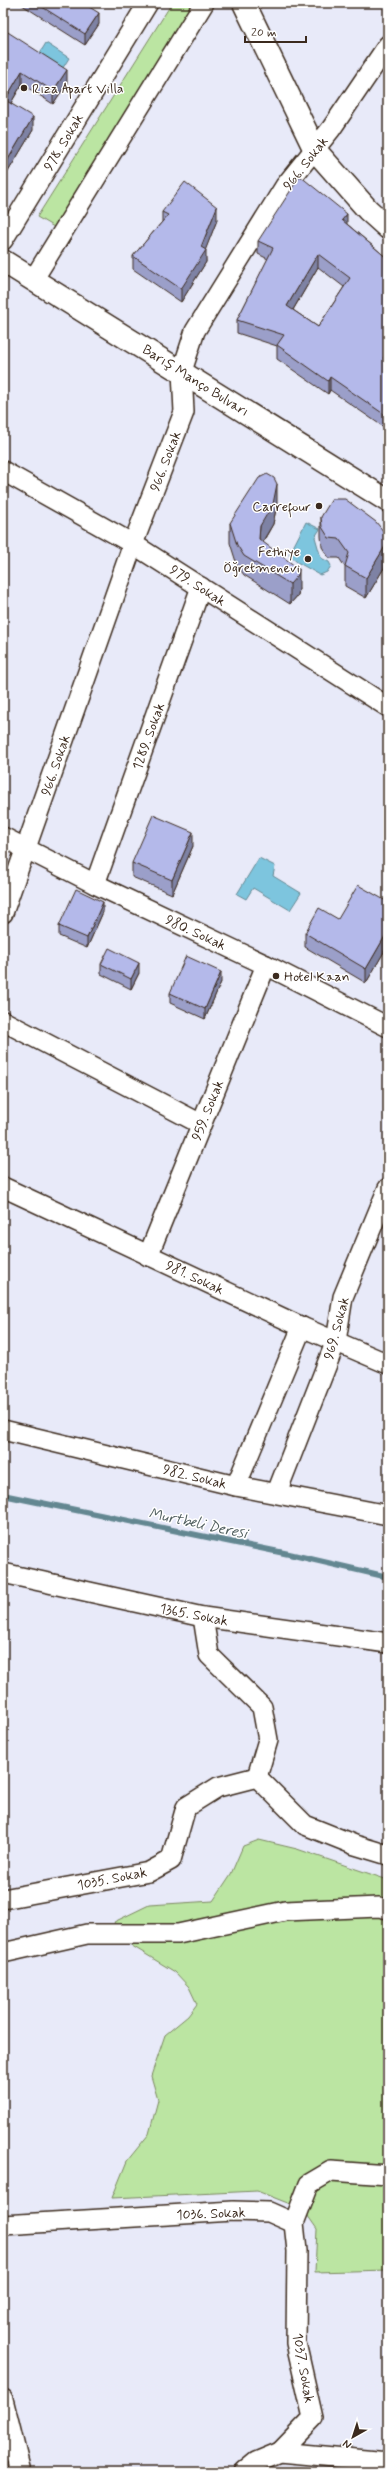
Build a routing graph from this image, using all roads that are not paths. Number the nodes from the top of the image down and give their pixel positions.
1 (204, 3) edge
2 (244, 3) edge
3 (142, 5) edge
4 (388, 45) edge
5 (315, 150) junction
6 (388, 228) edge
7 (3, 240) edge
8 (3, 261) edge
9 (34, 280) junction
10 (182, 371) junction
11 (3, 471) edge
12 (388, 501) edge
13 (133, 544) junction
14 (201, 587) junction
15 (388, 707) edge
16 (3, 837) edge
17 (26, 849) junction
18 (95, 884) junction
19 (3, 913) edge
20 (266, 965) junction
21 (3, 1021) edge
22 (388, 1028) edge
23 (201, 1124) junction
24 (3, 1187) edge
25 (388, 1188) edge
26 (148, 1256) junction
27 (302, 1327) junction
28 (336, 1341) junction
29 (388, 1364) edge
30 (3, 1430) edge
31 (236, 1486) junction
32 (277, 1492) junction
33 (388, 1515) edge
34 (3, 1573) edge
35 (203, 1617) junction
36 (388, 1643) edge
37 (256, 1778) junction
38 (388, 1855) edge
39 (3, 1899) edge
40 (388, 1909) edge
41 (3, 1953) edge
42 (388, 2175) edge
43 (294, 2223) junction
44 (3, 2225) edge
45 (3, 2398) edge
46 (280, 2452) junction
47 (388, 2462) edge
48 (21, 2472) edge
49 (244, 2472) edge

1 - 9 street
2 - 5 main road
3 - 7 street, 978. Sokak
4 - 5 street, 966. Sokak
5 - 6 main road
5 - 10 street, 966. Sokak
8 - 9 main road, Barış Manço Bulvarı
9 - 10 main road, Barış Manço Bulvarı
10 - 12 main road, Barış Manço Bulvarı
10 - 13 street, 966. Sokak
11 - 13 street, 979. Sokak
13 - 14 street, 979. Sokak
13 - 17 street, 966. Sokak
14 - 15 street, 979. Sokak
14 - 18 street, 1289. Sokak
16 - 17 street, 980. Sokak
17 - 18 street, 980. Sokak
17 - 19 street, 966. Sokak
18 - 20 street, 980. Sokak
20 - 22 street, 980. Sokak
20 - 23 street, 959. Sokak
21 - 23 street
23 - 26 street, 959. Sokak
24 - 26 street, 981. Sokak
25 - 28 street, 969. Sokak
26 - 27 street, 981. Sokak
27 - 28 street, 981. Sokak
27 - 31 street
28 - 29 street, 981. Sokak
28 - 32 street, 969. Sokak
30 - 31 street, 982. Sokak
31 - 32 street, 982. Sokak
32 - 33 street, 982. Sokak
34 - 35 street, 1365. Sokak
35 - 36 street, 1365. Sokak
35 - 37 street
37 - 38 street
37 - 39 street, 1035. Sokak
40 - 41 street
42 - 43 street
43 - 44 street, 1036. Sokak
43 - 46 street, 1037. Sokak
45 - 48 street
46 - 47 street
46 - 49 street

